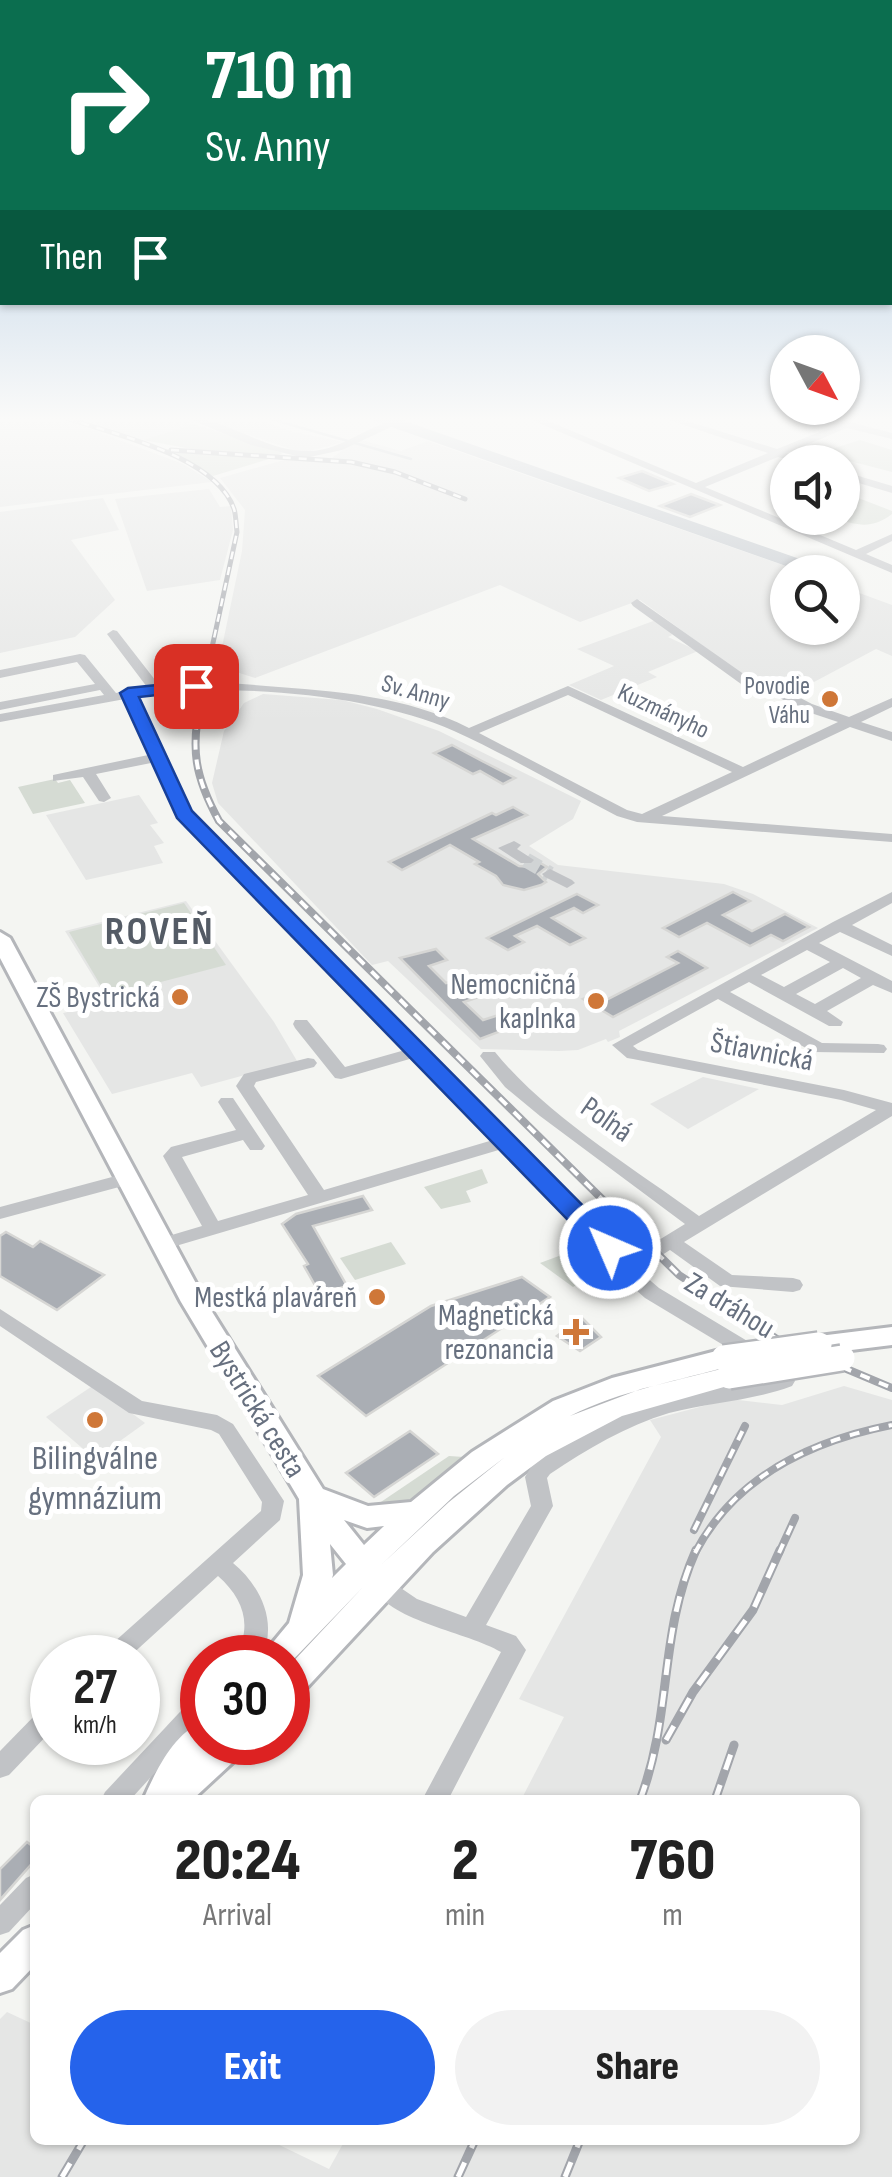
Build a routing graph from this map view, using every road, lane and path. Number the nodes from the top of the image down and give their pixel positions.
1 (776, 520) edge
2 (892, 537) edge
3 (856, 554) junction
4 (892, 570) edge
5 (637, 604) dead end
6 (112, 634) dead end
7 (0, 674) edge
8 (155, 689) junction
9 (114, 692) junction
10 (892, 702) edge
11 (0, 706) edge
12 (0, 718) edge
13 (848, 723) junction
14 (468, 733) junction
15 (892, 738) edge
16 (160, 757) junction
17 (741, 771) junction
18 (87, 772) junction
19 (58, 778) dead end
20 (104, 798) dead end
21 (642, 820) junction
22 (892, 838) edge
23 (514, 844) dead end
24 (526, 860) tunnel mouth
25 (550, 874) tunnel mouth
26 (567, 883) dead end
27 (892, 896) edge
28 (870, 909) junction
29 (892, 919) edge
30 (839, 926) junction
31 (1, 940) edge
32 (807, 943) junction
33 (892, 952) edge
34 (842, 962) junction
35 (750, 975) junction
36 (873, 978) junction
37 (892, 988) edge
38 (718, 992) junction
39 (784, 994) junction
40 (815, 1011) junction
41 (835, 1022) dead end
42 (301, 1024) dead end
43 (860, 1038) dead end
44 (418, 1052) junction
45 (885, 1054) edge
46 (489, 1056) dead end
47 (305, 1064) dead end
48 (227, 1102) dead end
49 (891, 1108) edge
50 (506, 1142) junction
51 (127, 1180) junction
52 (320, 1197) junction
53 (0, 1213) edge
54 (698, 1224) junction
55 (213, 1229) junction
56 (670, 1240) junction
57 (162, 1244) junction
58 (625, 1269) junction
59 (793, 1285) dead end
60 (0, 1316) edge
61 (892, 1336) edge
62 (892, 1350) edge
63 (830, 1352) junction
64 (726, 1367) junction
65 (313, 1497) junction
66 (418, 1512) junction
67 (217, 1563) junction
68 (373, 1578) junction
69 (471, 1629) junction
70 (298, 1634) joint
71 (137, 1635) edge
72 (254, 1635) edge
73 (310, 1659) edge
74 (180, 1729) edge
75 (30, 1736) edge
76 (180, 1763) edge
77 (209, 1765) edge
78 (0, 1767) edge
79 (119, 1795) edge
80 (162, 1795) edge
81 (176, 1795) edge
82 (438, 1795) edge
83 (30, 1891) edge
84 (0, 1924) edge
85 (30, 1945) edge
86 (0, 1977) edge

1 - 3 street
2 - 3 street
3 - 4 street
5 - 13 street
6 - 8 street
7 - 9 street
8 - 9 street
8 - 14 street, Sv. Anny
9 - 11 street
9 - 12 street
9 - 16 street, Za dráhou
10 - 13 street
13 - 15 street
13 - 17 street
14 - 17 street, Kuzmányho
14 - 21 street, Sv. Anny
16 - 18 street
16 - 44 street, Za dráhou
17 - 21 street
18 - 19 street
18 - 20 street
21 - 22 street, Sv. Anny
23 - 24 street
25 - 26 street
27 - 28 street
28 - 29 street
28 - 30 street
30 - 32 street
30 - 33 street
31 - 51 main road, Bystrická cesta
32 - 34 street
32 - 35 street
34 - 36 street
34 - 39 street
35 - 38 street
35 - 39 street
36 - 37 street
36 - 40 street
38 - 45 street
38 - 49 street, Štiavnická
39 - 40 street
40 - 41 street
42 - 44 street
43 - 45 street
44 - 50 street, Za dráhou
46 - 54 street, Poľná
47 - 52 street
48 - 55 street
49 - 54 street
50 - 52 street
50 - 58 street, Za dráhou
51 - 53 street
51 - 57 main road, Bystrická cesta
52 - 55 street
54 - 56 street
55 - 57 street
56 - 58 street
56 - 59 street
57 - 65 main road, Bystrická cesta
58 - 69 street, Za dráhou
60 - 67 street
61 - 63 main road
62 - 63 main road
63 - 64 main road, bridge
64 - 66 main road
64 - 68 main road
65 - 66 main road
65 - 68 main road, Bystrická cesta
65 - 70 main road
66 - 68 main road
67 - 71 street
67 - 72 street
68 - 69 street
68 - 70 main road
68 - 73 main road
69 - 82 street
74 - 79 street
75 - 78 street
76 - 80 main road
77 - 81 main road
83 - 84 street
85 - 86 main road

